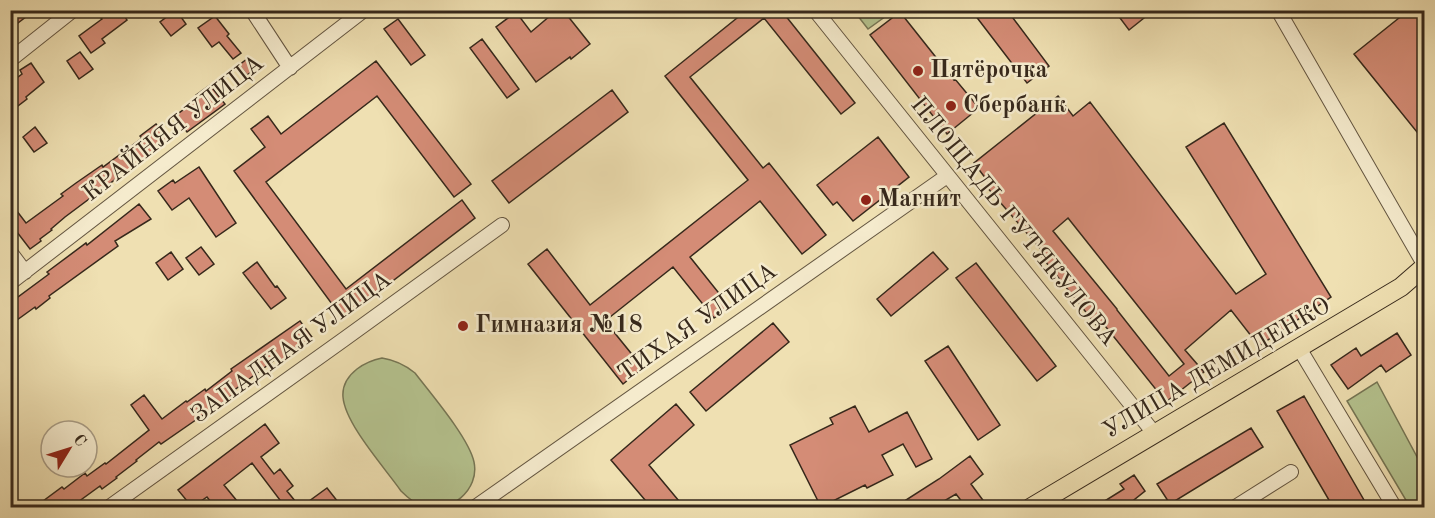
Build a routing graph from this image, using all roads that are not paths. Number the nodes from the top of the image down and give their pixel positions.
1 (73, 10) edge
2 (252, 10) edge
3 (364, 10) edge
4 (815, 10) edge
5 (1278, 10) edge
6 (10, 60) edge
7 (290, 68) junction
8 (947, 176) junction
9 (502, 225) dead end
10 (10, 252) edge
11 (1425, 265) edge
12 (25, 272) junction
13 (10, 283) edge
14 (1299, 348) junction
15 (1154, 433) junction
16 (1291, 472) dead end
17 (108, 507) edge
18 (474, 507) edge
19 (1030, 507) edge
20 (1234, 507) edge
21 (1395, 507) edge

1 - 6 street
2 - 7 street
3 - 7 street, КРАЙНЯЯ УЛИЦА
4 - 8 street, ПЛОЩАДЬ ГУТЯКУЛОВА
5 - 11 street
7 - 12 street, КРАЙНЯЯ УЛИЦА
8 - 15 street, ПЛОЩАДЬ ГУТЯКУЛОВА
8 - 18 street, ТИХАЯ УЛИЦА
9 - 17 street, ЗАПАДНАЯ УЛИЦА
10 - 12 street
11 - 14 main road, УЛИЦА ДЕМИДЕНКО
12 - 13 street, КРАЙНЯЯ УЛИЦА
14 - 15 main road, УЛИЦА ДЕМИДЕНКО
14 - 21 street
15 - 19 main road, УЛИЦА ДЕМИДЕНКО
16 - 20 street

